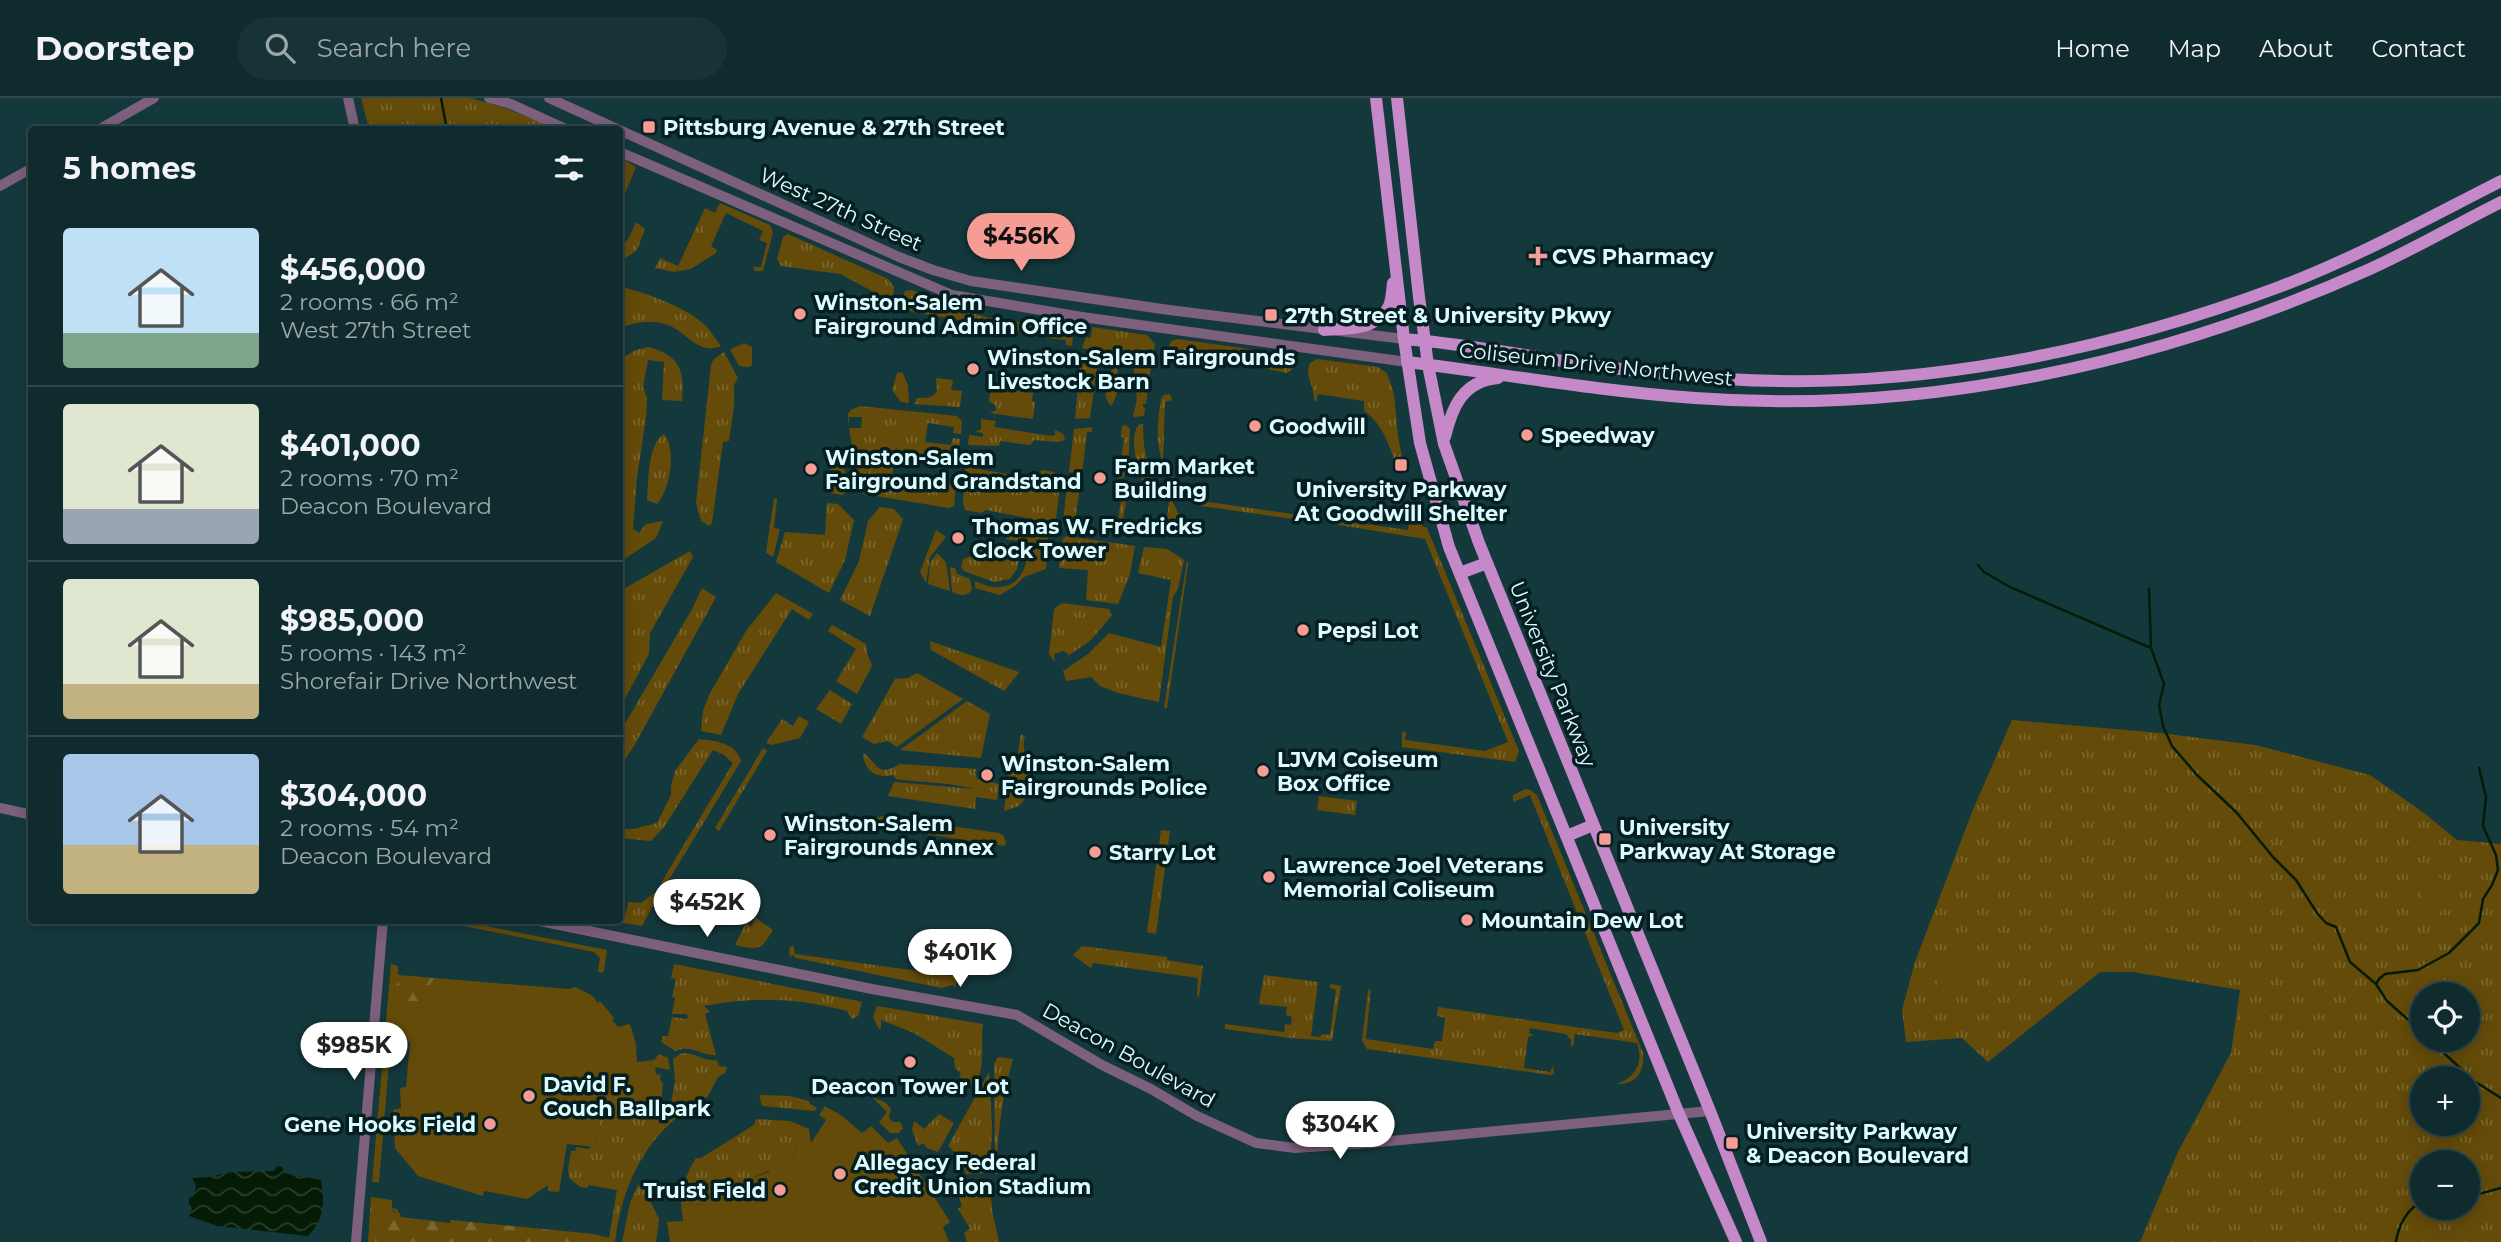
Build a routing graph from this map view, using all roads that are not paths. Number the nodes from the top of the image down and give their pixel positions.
1 (153, 98) edge
2 (348, 98) edge
3 (489, 98) edge
4 (549, 98) edge
5 (1377, 98) edge
6 (1396, 98) edge
7 (105, 126) edge
8 (354, 126) edge
9 (559, 126) edge
10 (610, 126) edge
11 (623, 132) edge
12 (623, 153) edge
13 (28, 170) edge
14 (2501, 181) edge
15 (0, 186) edge
16 (2501, 202) edge
17 (1396, 266) junction
18 (1324, 330) junction
19 (1404, 339) junction
20 (1426, 341) junction
21 (1561, 359) junction
22 (1407, 362) junction
23 (1428, 365) junction
24 (1510, 377) junction
25 (1556, 383) junction
26 (1444, 444) junction
27 (1486, 563) junction
28 (1460, 573) junction
29 (0, 808) edge
30 (28, 814) edge
31 (1593, 825) junction
32 (1567, 836) junction
33 (383, 924) edge
34 (554, 924) edge
35 (1710, 1111) junction
36 (1679, 1114) junction
37 (356, 1242) edge
38 (1736, 1242) edge
39 (1761, 1242) edge

1 - 7 street
2 - 8 street
3 - 9 street
4 - 10 street, West 27th Street
5 - 17 main road
6 - 20 main road, University Parkway
11 - 18 street, West 27th Street
12 - 22 street, West 27th Street
13 - 15 street
14 - 21 main road, Coliseum Drive Northwest
16 - 25 main road, Coliseum Drive Northwest
17 - 18 main road
17 - 19 main road
18 - 19 street, West 27th Street
19 - 20 main road, West 27th Street
19 - 22 main road
20 - 21 main road, Coliseum Drive Northwest
20 - 23 main road, University Parkway
21 - 25 main road
22 - 23 main road, Coliseum Drive Northwest
22 - 28 main road
23 - 24 main road, Coliseum Drive Northwest
23 - 26 main road, University Parkway
24 - 25 main road, Coliseum Drive Northwest
24 - 26 main road
26 - 27 main road, University Parkway
27 - 28 main road
27 - 31 main road, University Parkway
28 - 32 main road
29 - 30 street
31 - 32 main road
31 - 35 main road, University Parkway
32 - 36 main road
33 - 37 street
34 - 36 street, Deacon Boulevard
35 - 36 street, Deacon Boulevard
35 - 39 main road, University Parkway
36 - 38 main road

